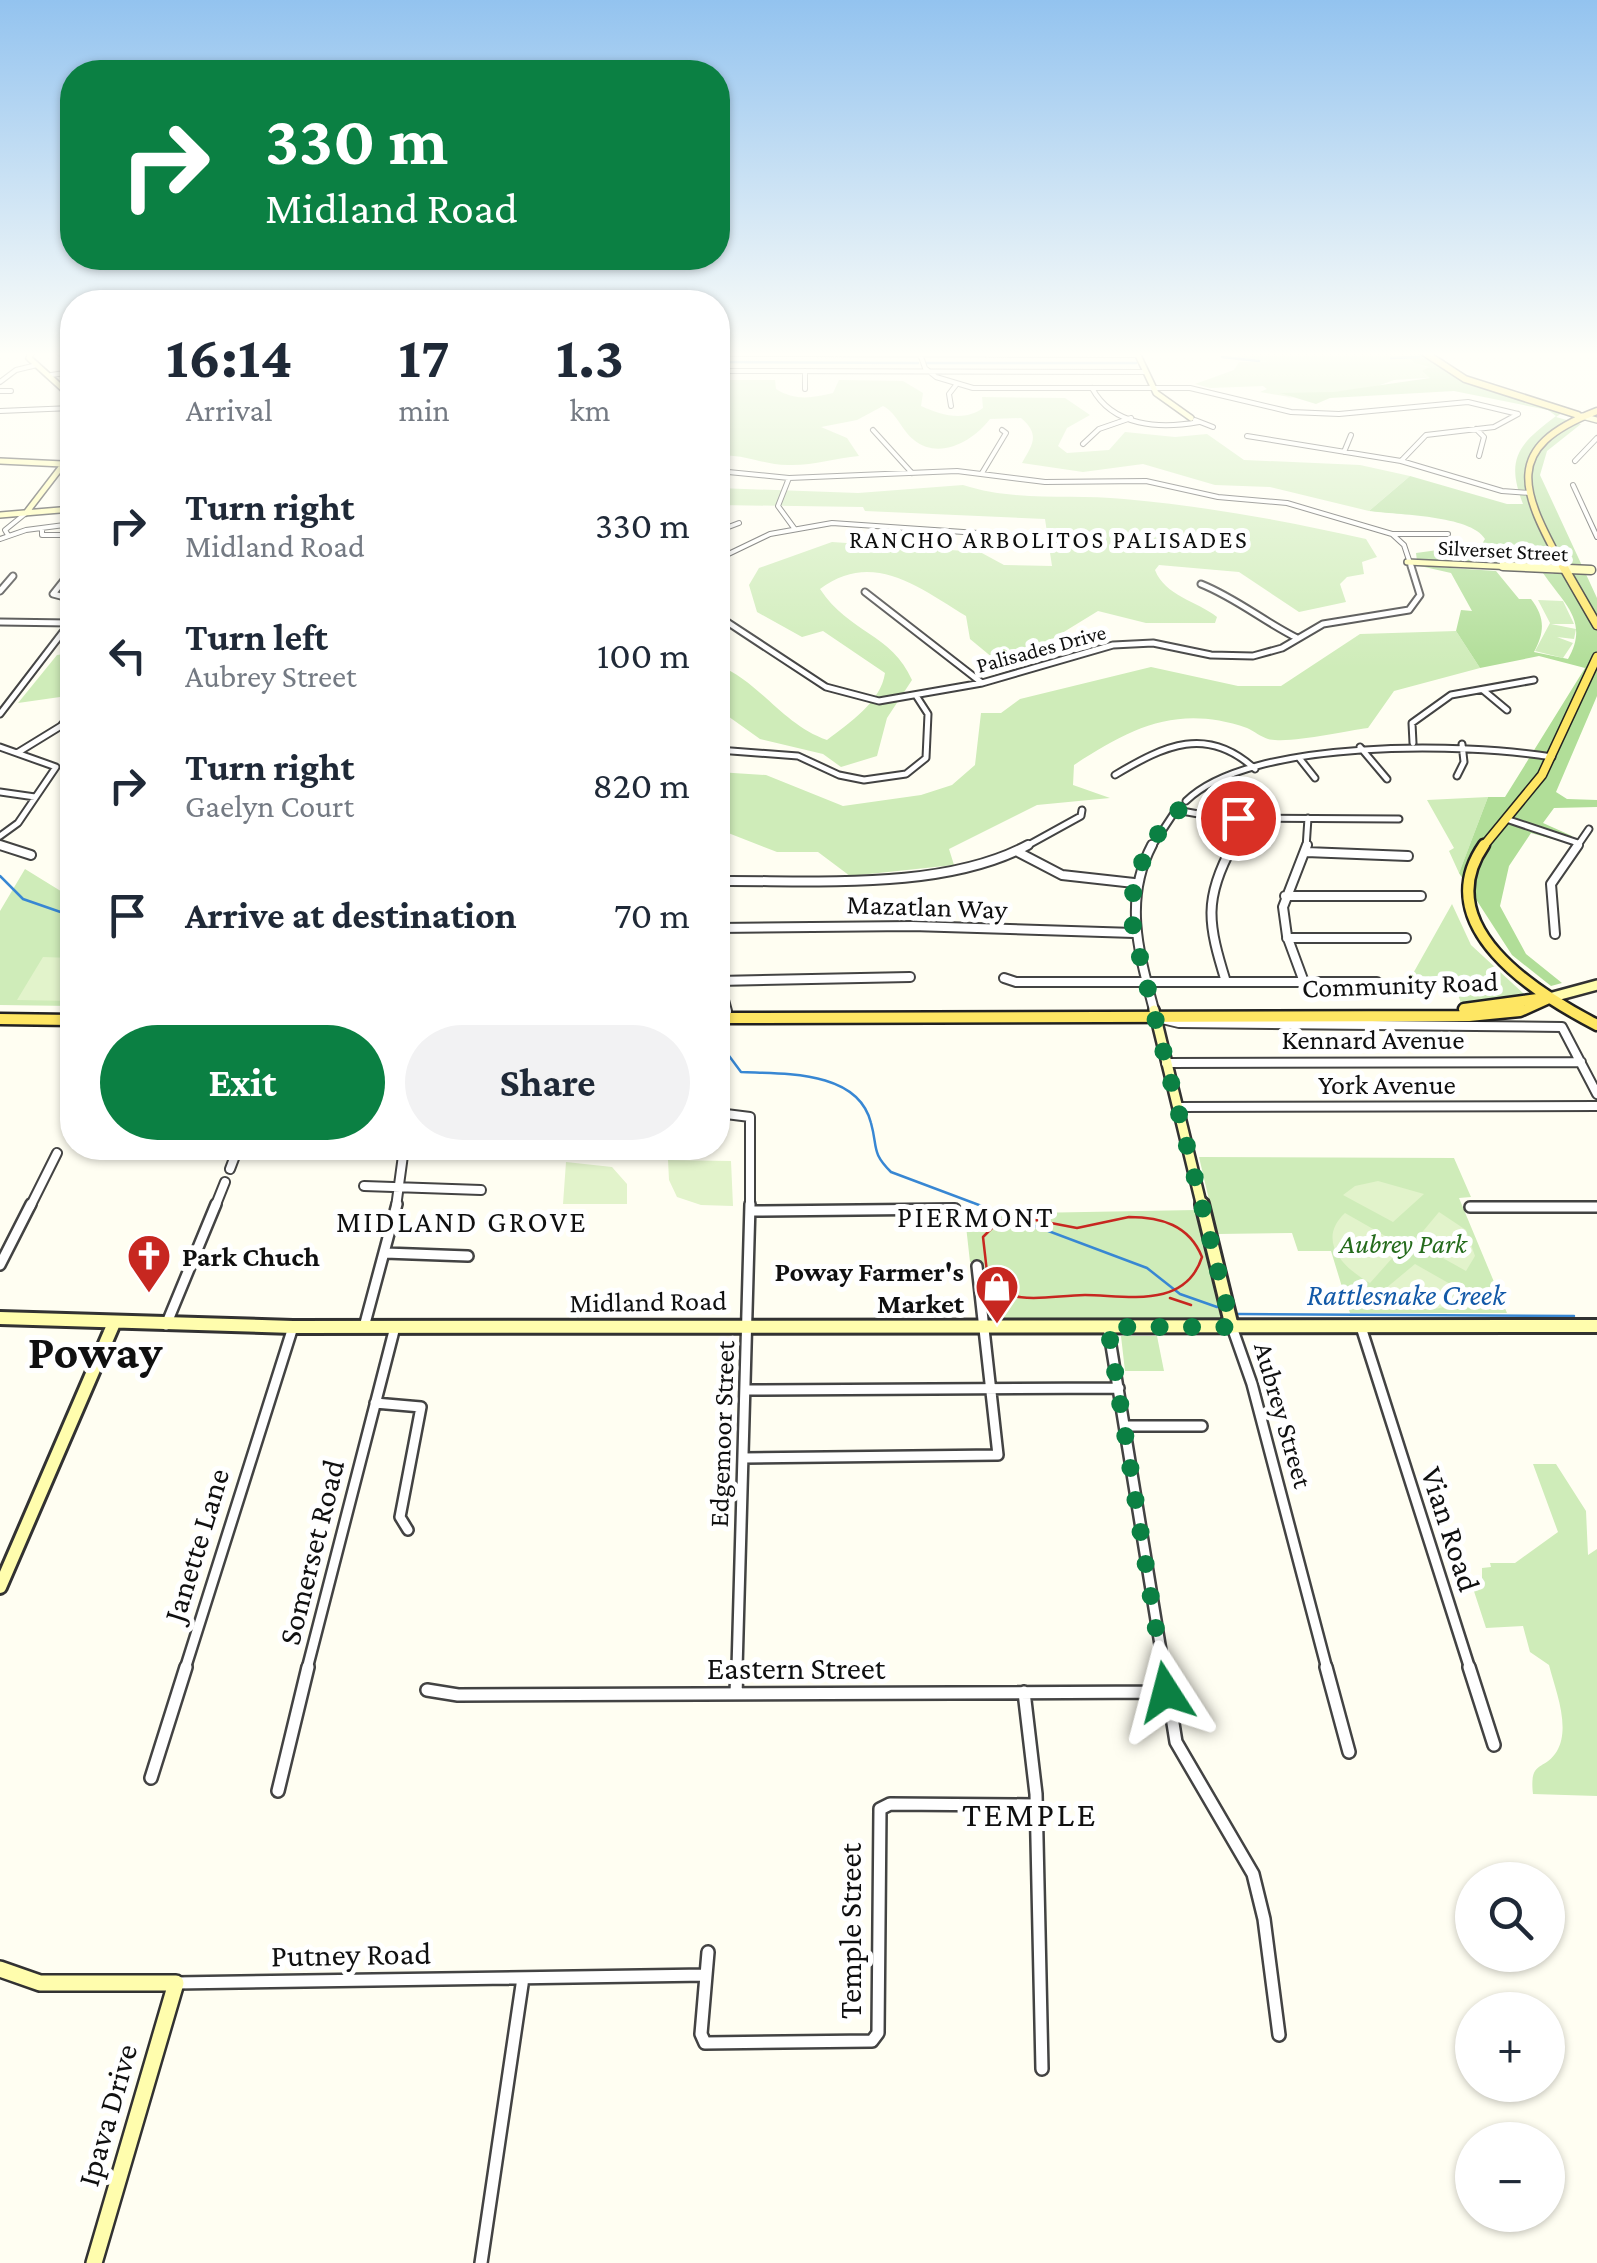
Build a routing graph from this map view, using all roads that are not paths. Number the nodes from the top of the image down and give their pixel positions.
1 (897, 457) edge
2 (992, 457) edge
3 (1373, 457) edge
4 (1404, 457) edge
5 (1530, 457) edge
6 (1578, 457) edge
7 (1575, 460) dead end
8 (0, 461) edge
9 (1400, 461) junction
10 (60, 464) edge
11 (60, 468) edge
12 (730, 472) edge
13 (912, 473) junction
14 (982, 473) junction
15 (789, 478) junction
16 (1573, 485) dead end
17 (1530, 493) junction
18 (60, 509) edge
19 (27, 511) junction
20 (0, 513) edge
21 (740, 524) dead end
22 (60, 526) edge
23 (42, 528) junction
24 (730, 528) edge
25 (794, 528) junction
26 (1392, 534) junction
27 (1448, 534) dead end
28 (8, 535) junction
29 (60, 535) edge
30 (1038, 536) dead end
31 (1597, 537) edge
32 (0, 539) edge
33 (730, 553) edge
34 (1407, 562) junction
35 (1565, 570) junction
36 (1594, 570) edge
37 (12, 576) dead end
38 (1201, 584) dead end
39 (0, 591) edge
40 (865, 592) dead end
41 (60, 623) edge
42 (730, 624) edge
43 (2, 625) edge
44 (1597, 625) edge
45 (60, 637) edge
46 (1297, 638) junction
47 (1597, 657) edge
48 (1534, 680) dead end
49 (982, 683) junction
50 (1483, 690) junction
51 (918, 696) junction
52 (1507, 710) dead end
53 (0, 714) edge
54 (60, 727) edge
55 (1414, 743) junction
56 (1462, 744) junction
57 (0, 748) edge
58 (1360, 748) junction
59 (730, 751) edge
60 (17, 752) junction
61 (1552, 758) junction
62 (1300, 760) junction
63 (1255, 769) junction
64 (1114, 775) dead end
65 (1458, 776) dead end
66 (1315, 778) dead end
67 (1387, 779) dead end
68 (0, 792) edge
69 (35, 797) junction
70 (1186, 801) dead end
71 (1082, 810) dead end
72 (1238, 818) junction
73 (1308, 818) junction
74 (1399, 818) dead end
75 (1509, 820) junction
76 (1589, 828) dead end
77 (0, 836) edge
78 (1578, 843) junction
79 (0, 845) edge
80 (1016, 852) junction
81 (1306, 852) junction
82 (31, 855) dead end
83 (1408, 856) dead end
84 (730, 881) edge
85 (1134, 884) junction
86 (1285, 896) junction
87 (1421, 896) dead end
88 (1013, 918) dead end
89 (730, 928) edge
90 (1010, 930) junction
91 (1134, 933) junction
92 (1555, 934) dead end
93 (1287, 938) junction
94 (1406, 938) dead end
95 (910, 977) dead end
96 (1004, 978) dead end
97 (730, 980) edge
98 (1147, 982) junction
99 (1226, 982) junction
100 (1304, 982) junction
101 (1377, 982) dead end
102 (1597, 985) edge
103 (1549, 998) junction
104 (0, 1011) edge
105 (60, 1012) edge
106 (1155, 1013) junction
107 (730, 1014) edge
108 (730, 1015) edge
109 (0, 1018) edge
110 (60, 1020) edge
111 (1597, 1025) edge
112 (1581, 1062) junction
113 (1166, 1063) junction
114 (1597, 1094) edge
115 (1597, 1106) edge
116 (1178, 1107) junction
117 (730, 1114) edge
118 (56, 1153) dead end
119 (233, 1160) edge
120 (403, 1160) edge
121 (230, 1169) dead end
122 (225, 1182) dead end
123 (364, 1186) dead end
124 (401, 1188) junction
125 (481, 1190) dead end
126 (1597, 1206) edge
127 (1470, 1207) dead end
128 (955, 1209) dead end
129 (752, 1211) junction
130 (385, 1253) junction
131 (468, 1256) dead end
132 (0, 1264) edge
133 (977, 1266) dead end
134 (0, 1318) edge
135 (114, 1323) junction
136 (750, 1324) junction
137 (166, 1325) junction
138 (984, 1326) junction
139 (1597, 1326) edge
140 (293, 1327) junction
141 (364, 1327) junction
142 (396, 1327) junction
143 (1108, 1327) junction
144 (1232, 1327) junction
145 (1362, 1327) junction
146 (1119, 1388) junction
147 (991, 1389) junction
148 (748, 1390) junction
149 (375, 1403) junction
150 (1125, 1426) junction
151 (1202, 1426) dead end
152 (744, 1458) junction
153 (408, 1530) dead end
154 (0, 1588) edge
155 (427, 1690) dead end
156 (1024, 1692) junction
157 (1166, 1692) junction
158 (736, 1693) junction
159 (1494, 1746) dead end
160 (1349, 1752) dead end
161 (151, 1778) dead end
162 (278, 1790) dead end
163 (1036, 1805) junction
164 (708, 1952) dead end
165 (0, 1969) edge
166 (706, 1975) junction
167 (523, 1978) junction
168 (176, 1983) junction
169 (1279, 2035) dead end
170 (1042, 2069) dead end
171 (94, 2263) edge
172 (482, 2263) edge

1 - 13 street
2 - 14 street
3 - 9 street
4 - 9 street
5 - 17 main road
6 - 7 street
8 - 10 street
9 - 17 street
11 - 19 street
12 - 15 street
13 - 14 street
13 - 15 street
14 - 26 street
15 - 25 street
16 - 31 street
17 - 35 main road
18 - 19 street
19 - 20 street
19 - 28 street
21 - 24 street
22 - 23 street
23 - 28 street
23 - 29 street
25 - 30 street
25 - 33 street
26 - 27 street
26 - 34 street
28 - 32 street
34 - 35 street, Silverset Street
34 - 46 street, Palisades Drive
35 - 36 street, Silverset Street
35 - 44 main road
37 - 39 street
38 - 46 street
40 - 49 street
41 - 43 street
42 - 51 street, Palisades Drive
45 - 53 street
46 - 49 street, Palisades Drive
47 - 61 main road
48 - 50 street
49 - 51 street, Palisades Drive
50 - 52 street
50 - 55 street
51 - 59 street
54 - 60 street
55 - 56 street
55 - 58 street
56 - 61 street
56 - 65 street
57 - 60 street
58 - 62 street
58 - 67 street
60 - 69 street
61 - 75 main road
62 - 63 street
62 - 66 street
63 - 64 street
63 - 70 street
68 - 69 street
69 - 77 street
71 - 80 street
72 - 73 street
72 - 85 street, Aubrey Street
72 - 99 street
73 - 74 street
73 - 81 street
75 - 78 street
75 - 103 main road
76 - 78 street
78 - 92 street
79 - 82 street
80 - 84 street
80 - 85 street
81 - 83 street
81 - 86 street
85 - 91 street, Aubrey Street
86 - 87 street
86 - 93 street
88 - 90 street
89 - 90 street, Mazatlan Way
90 - 91 street, Mazatlan Way
91 - 98 street, Aubrey Street
93 - 94 street
93 - 100 street
95 - 97 street
96 - 98 street
98 - 99 street
98 - 106 street, Aubrey Street
99 - 100 street
100 - 101 street
102 - 103 street
103 - 106 main road, Community Road
103 - 111 main road
104 - 105 main road
106 - 107 main road, Community Road
106 - 108 main road, Community Road
106 - 112 street
106 - 113 street, Aubrey Street
109 - 110 main road
112 - 113 street, Kennard Avenue
112 - 114 street
113 - 116 street, Aubrey Street
115 - 116 street, York Avenue
116 - 144 street, Aubrey Street
117 - 129 street, Edgemoor Street
118 - 132 street
119 - 121 street
120 - 124 street
122 - 137 street
123 - 124 street
124 - 125 street
124 - 130 street
126 - 127 street
128 - 129 street
129 - 136 street, Edgemoor Street
130 - 131 street
130 - 141 street
133 - 138 street
134 - 135 street, Midland Road
135 - 137 street, Midland Road
135 - 154 street
136 - 138 street, Midland Road
136 - 142 street, Midland Road
136 - 148 street, Edgemoor Street
137 - 140 street, Midland Road
138 - 143 street, Midland Road
138 - 147 street
139 - 145 street, Midland Road
140 - 141 street, Midland Road
140 - 161 street, Janette Lane
141 - 142 street, Midland Road
142 - 149 street, Somerset Road
143 - 144 street, Midland Road
143 - 146 street
144 - 145 street, Midland Road
144 - 160 street, Aubrey Street
145 - 159 street, Vian Road
146 - 147 street
146 - 150 street
147 - 148 street
147 - 152 street
148 - 152 street, Edgemoor Street
149 - 153 street
149 - 162 street, Somerset Road
150 - 151 street
150 - 157 street
152 - 158 street, Edgemoor Street
155 - 158 street, Eastern Street
156 - 157 street, Eastern Street
156 - 158 street, Eastern Street
156 - 163 street
157 - 169 street
163 - 166 street, Temple Street
163 - 170 street
164 - 166 street
165 - 168 street, Putney Road
166 - 167 street, Putney Road
167 - 168 street, Putney Road
167 - 172 street
168 - 171 street, Ipava Drive

